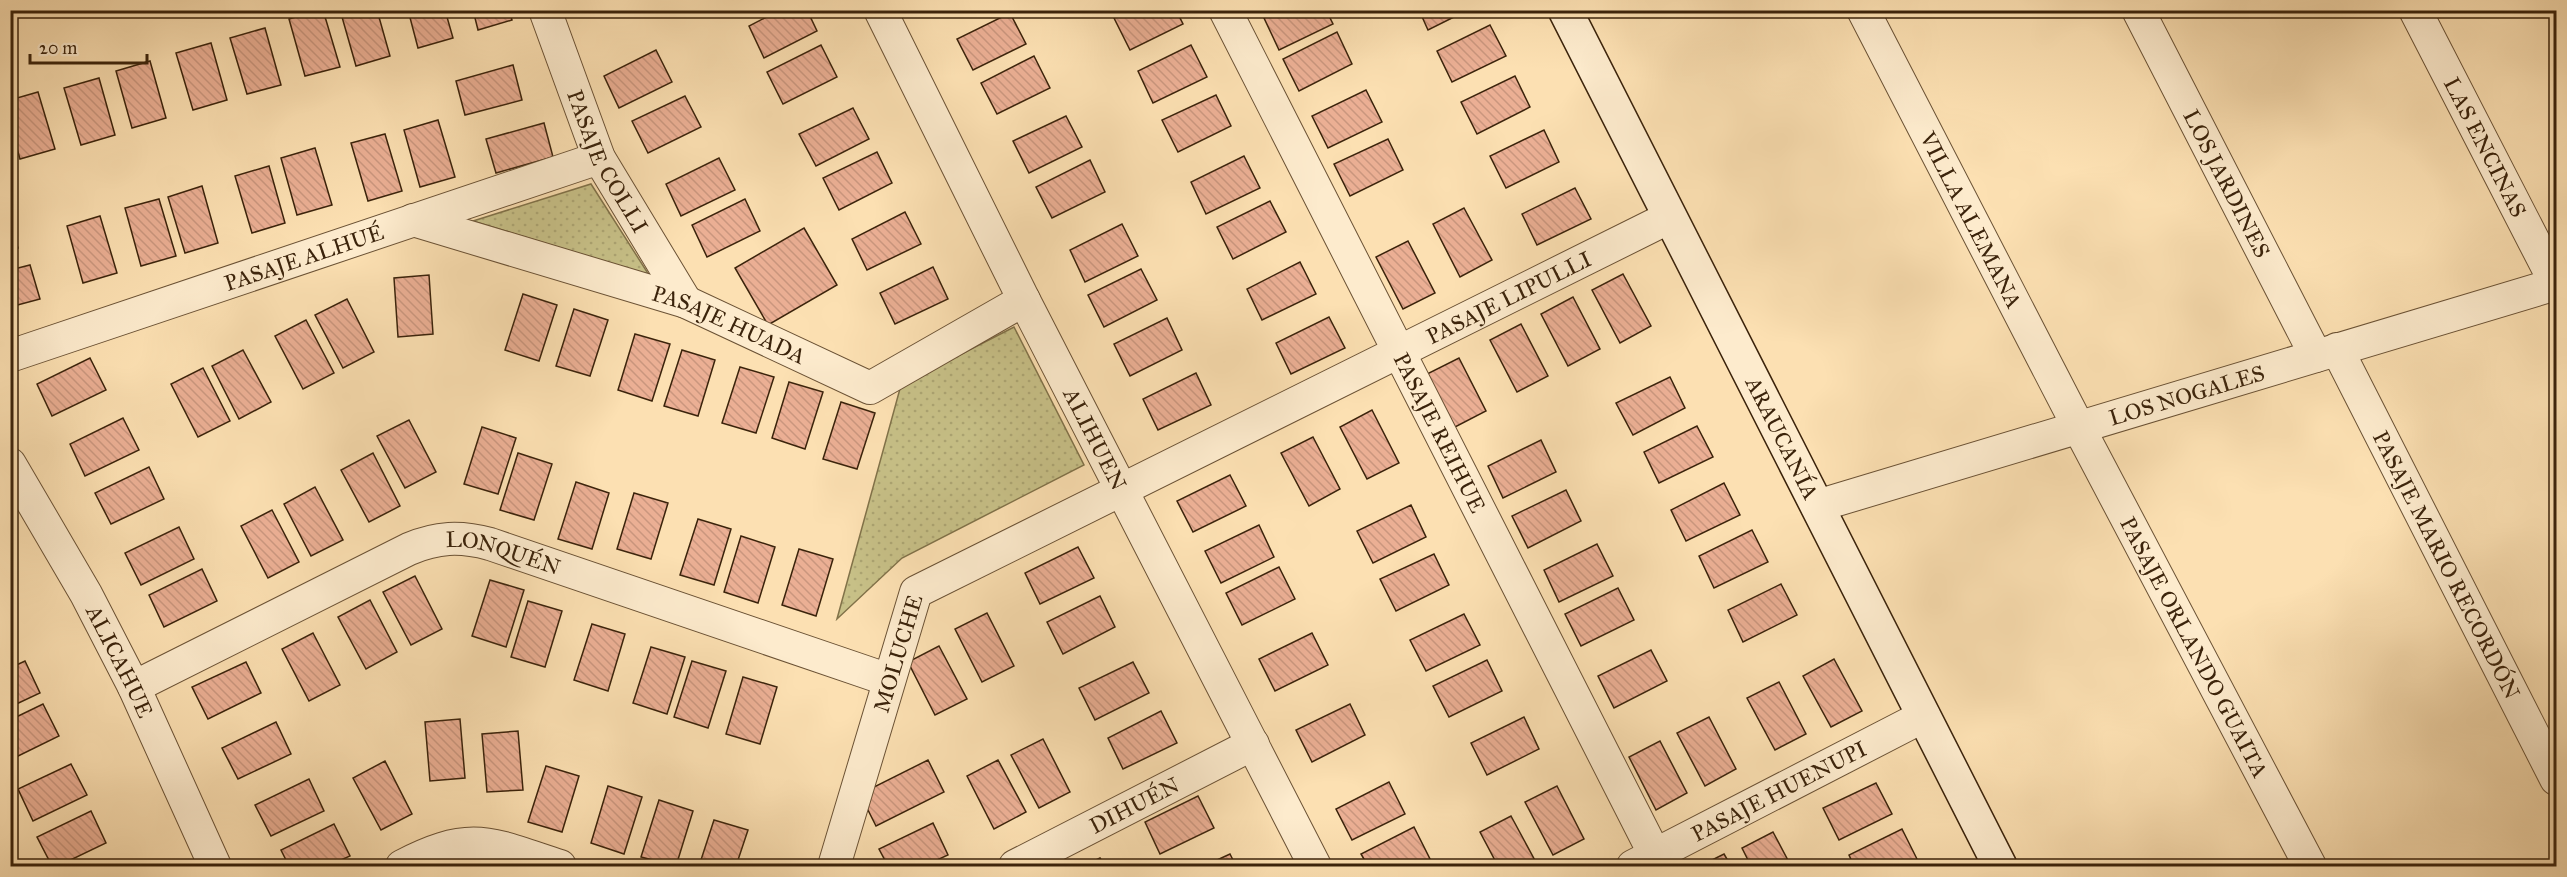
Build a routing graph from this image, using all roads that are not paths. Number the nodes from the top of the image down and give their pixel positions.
1 (545, 10) edge
2 (880, 10) edge
3 (1224, 10) edge
4 (1565, 10) edge
5 (1863, 10) edge
6 (2138, 10) edge
7 (2415, 10) edge
8 (599, 158) junction
9 (1670, 217) junction
10 (413, 220) junction
11 (2556, 284) edge
12 (1024, 300) junction
13 (686, 302) junction
14 (1398, 351) junction
15 (2326, 353) junction
16 (10, 356) edge
17 (2079, 428) junction
18 (10, 464) edge
19 (1122, 489) junction
20 (1817, 506) junction
21 (889, 680) junction
22 (134, 687) junction
23 (1924, 716) junction
24 (1253, 744) junction
25 (2556, 779) edge
26 (1644, 861) edge
27 (215, 867) edge
28 (402, 867) edge
29 (560, 867) edge
30 (834, 867) edge
31 (1014, 867) edge
32 (1316, 867) edge
33 (2000, 867) edge
34 (2310, 867) edge

1 - 8 street, PASAJE COLLI
2 - 12 street, ALIHUEN
3 - 14 street, PASAJE REIHUE
4 - 9 street, ARAUCANÍA
5 - 17 street, VILLA ALEMANA
6 - 15 street, LOS JARDINES
7 - 11 street, LAS ENCINAS
8 - 10 street, PASAJE ALHUÉ
8 - 13 street, PASAJE COLLI
9 - 14 street, PASAJE LIPULLI
9 - 20 street, ARAUCANÍA
10 - 13 street, PASAJE HUADA
10 - 16 street, PASAJE ALHUÉ
11 - 15 street, LOS NOGALES
12 - 13 street, PASAJE HUADA
12 - 19 street, ALIHUEN
14 - 19 street, PASAJE LIPULLI
14 - 26 street, PASAJE REIHUE
15 - 17 street, LOS NOGALES
15 - 25 street, PASAJE MARIO RECORDÓN
17 - 20 street, LOS NOGALES
17 - 34 street, PASAJE ORLANDO GUAITA
18 - 22 street, ALICAHUE
19 - 21 street, MOLUCHE
19 - 24 street, ALIHUEN
20 - 23 street, ARAUCANÍA
21 - 22 street, LONQUÉN
21 - 30 street, MOLUCHE
22 - 27 street, ALICAHUE
23 - 26 street, PASAJE HUENUPI
23 - 33 street, ARAUCANÍA
24 - 31 street, DIHUÉN
24 - 32 street, ALIHUEN
28 - 29 street

